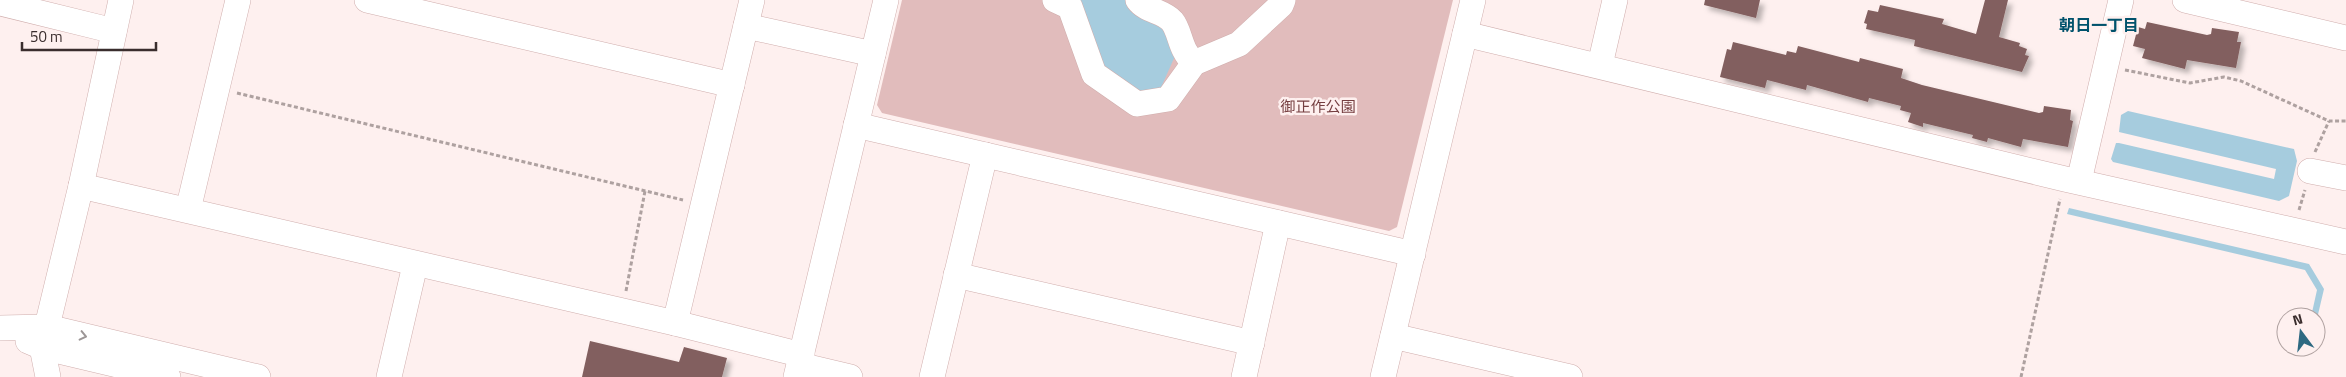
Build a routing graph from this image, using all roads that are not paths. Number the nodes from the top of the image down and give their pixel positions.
1 (121, 0) edge
2 (238, 0) edge
3 (752, 0) edge
4 (886, 0) edge
5 (1055, 0) edge
6 (1138, 0) edge
7 (1283, 0) edge
8 (1473, 0) edge
9 (1616, 0) edge
10 (2121, 0) edge
11 (2185, 0) edge
12 (381, 2) edge
13 (0, 3) edge
14 (746, 26) junction
15 (114, 31) junction
16 (1465, 34) junction
17 (2346, 38) edge
18 (873, 54) junction
19 (1194, 63) junction
20 (1600, 65) junction
21 (732, 85) junction
22 (856, 125) junction
23 (986, 155) junction
24 (2310, 171) dead end
25 (2346, 178) edge
26 (2072, 180) junction
27 (81, 186) junction
28 (188, 210) junction
29 (1278, 223) junction
30 (2346, 242) edge
31 (1412, 254) junction
32 (415, 265) junction
33 (956, 275) junction
34 (675, 323) junction
35 (0, 329) edge
36 (1393, 336) junction
37 (45, 337) junction
38 (1252, 343) junction
39 (803, 367) edge
40 (48, 377) edge
41 (168, 377) edge
42 (258, 377) edge
43 (389, 377) edge
44 (850, 377) edge
45 (932, 377) edge
46 (1244, 377) edge
47 (1383, 377) edge
48 (1570, 377) edge

1 - 15 street
2 - 28 street
3 - 14 street
4 - 18 street
5 - 19 street
6 - 19 street
7 - 19 street
8 - 16 street
9 - 20 street
10 - 26 street
11 - 17 street
12 - 21 street
13 - 15 street
14 - 18 street
14 - 21 street
15 - 27 street
16 - 20 street
16 - 31 street
18 - 22 street
20 - 26 street
21 - 34 street
22 - 23 street
22 - 39 street
23 - 29 street
23 - 33 street
24 - 25 street
26 - 30 street
27 - 28 street
27 - 37 street
28 - 32 street
29 - 31 street
29 - 38 street
31 - 36 street
32 - 34 street
32 - 43 street
33 - 38 street
33 - 45 street
34 - 39 street
35 - 37 street
36 - 47 street
36 - 48 street
37 - 40 street
37 - 41 street
37 -> 42 street
38 - 46 street
39 - 44 street

